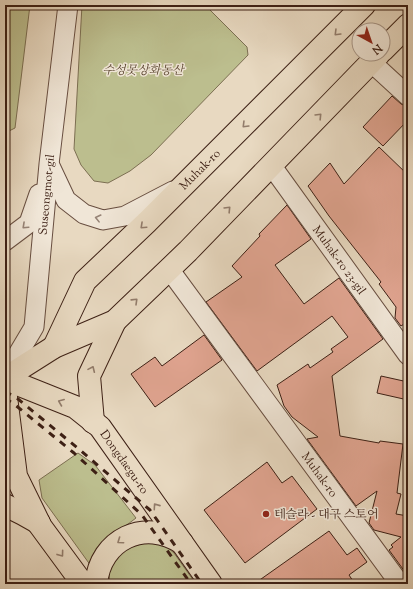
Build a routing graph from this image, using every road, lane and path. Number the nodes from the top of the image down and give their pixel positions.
1 (68, 5) edge
2 (364, 5) edge
3 (408, 25) edge
4 (391, 42) edge
5 (371, 62) edge
6 (383, 62) edge
7 (408, 96) edge
8 (49, 164) junction
9 (271, 165) junction
10 (185, 185) junction
11 (5, 241) edge
12 (169, 269) junction
13 (115, 321) junction
14 (54, 347) junction
15 (408, 355) edge
16 (5, 377) edge
17 (5, 389) edge
18 (93, 422) junction
19 (5, 479) edge
20 (5, 505) edge
21 (39, 523) junction
22 (182, 543) junction
23 (83, 584) edge
24 (96, 584) edge
25 (211, 584) edge
26 (400, 584) edge

1 - 8 street, Suseongmot-gil
2 -> 10 main road, Muhak-ro
3 - 4 main road
9 -> 5 main road
6 - 7 street
10 -> 8 street
8 -> 11 street
8 - 16 street, Suseongmot-gil
12 -> 9 main road
9 - 15 street, Muhak-ro 23-gil
10 -> 14 main road, Muhak-ro
13 -> 12 main road
12 - 26 street, Muhak-ro
13 - 14 main road
18 -> 13 main road
14 - 16 main road
18 -> 16 main road, Dongdaegu-ro
17 - 21 main road
22 -> 18 main road, Dongdaegu-ro
19 - 21 main road
20 - 21 main road
21 -> 23 main road
22 -> 24 main road
22 - 25 main road, Dongdaegu-ro

